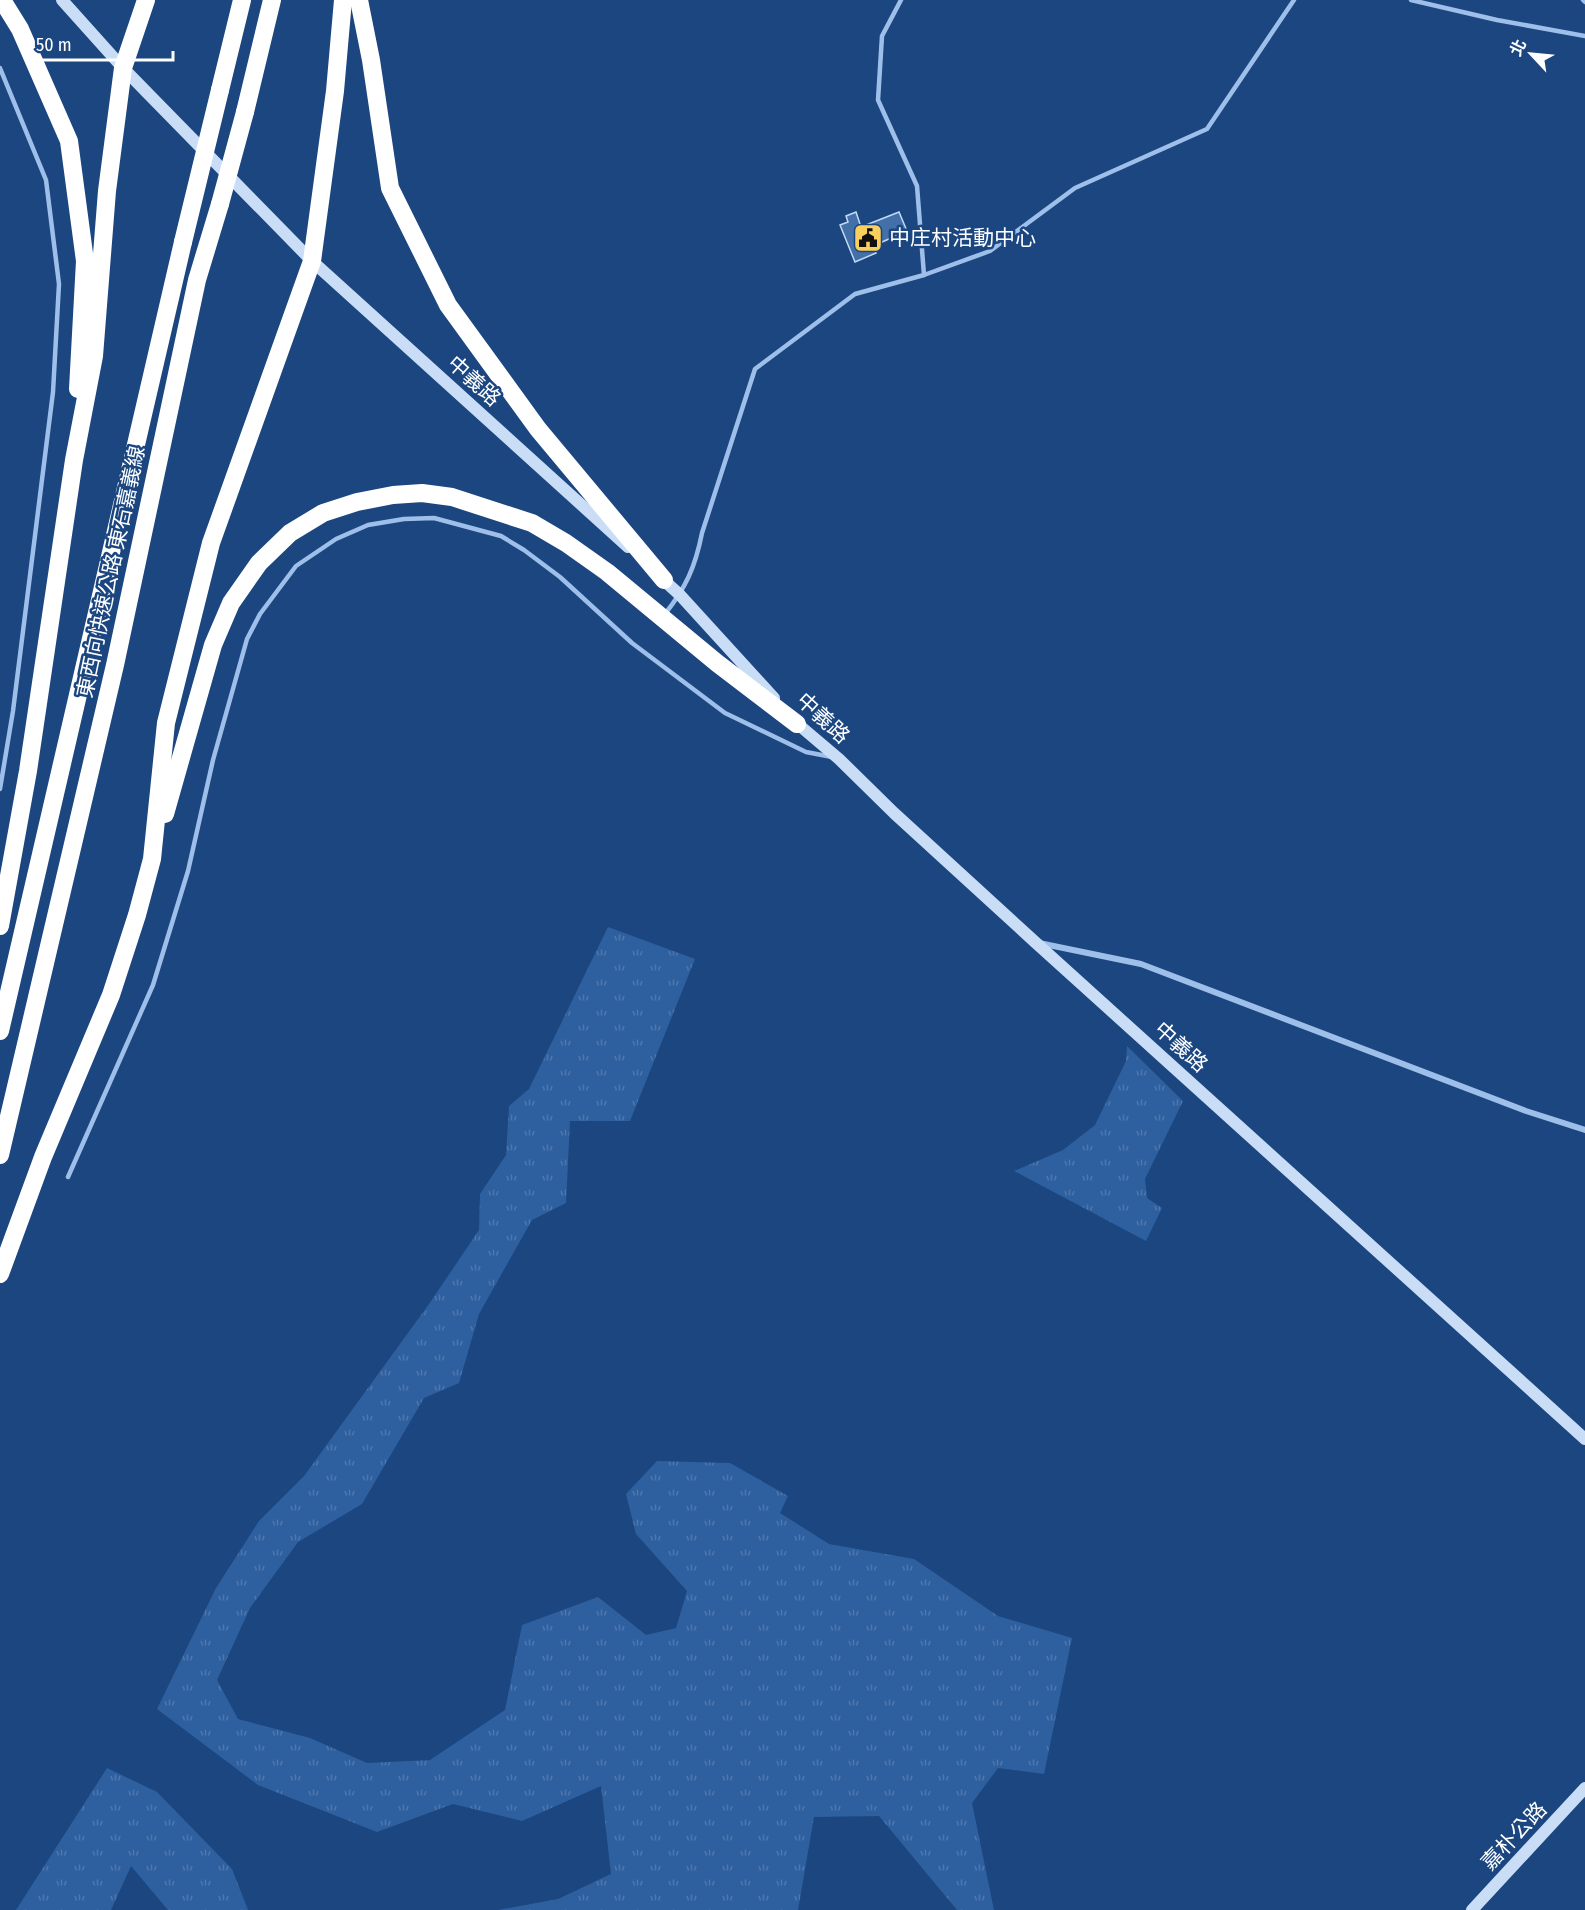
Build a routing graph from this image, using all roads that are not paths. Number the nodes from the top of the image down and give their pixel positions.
1 (2, 0) edge
2 (62, 0) edge
3 (146, 0) edge
4 (242, 0) edge
5 (272, 0) edge
6 (343, 0) edge
7 (359, 0) edge
8 (901, 0) edge
9 (1294, 0) edge
10 (1410, 0) edge
11 (1585, 36) edge
12 (0, 68) edge
13 (123, 68) junction
14 (312, 261) junction
15 (924, 275) junction
16 (74, 460) junction
17 (664, 580) junction
18 (680, 595) junction
19 (661, 619) junction
20 (797, 724) junction
21 (839, 759) junction
22 (0, 789) edge
23 (152, 859) junction
24 (0, 926) edge
25 (1035, 942) junction
26 (0, 1031) edge
27 (1585, 1130) edge
28 (0, 1155) edge
29 (68, 1177) dead end
30 (0, 1274) edge
31 (1585, 1439) edge
32 (1585, 1788) edge
33 (1472, 1910) edge

1 - 16 highway
2 - 13 street, 中義路
3 - 13 highway
4 - 26 highway, 東西向快速公路 東石嘉義線, bridge
5 - 28 highway, 東西向快速公路 東石嘉義線, bridge
6 - 14 highway
7 - 17 highway
8 - 15 lane
9 - 15 lane
10 - 11 lane
12 - 22 lane
13 - 14 street, 中義路
13 - 16 highway
14 - 17 street, 中義路
14 - 23 highway
15 - 18 lane
16 - 24 highway
17 - 18 street, 中義路
18 - 19 lane
18 - 20 street, 中義路
19 - 20 highway
19 - 23 highway
20 - 21 street, 中義路
21 - 25 street, 中義路
21 - 29 lane
23 - 30 highway
25 - 27 street
25 - 31 street, 中義路
32 - 33 street, 嘉朴公路

